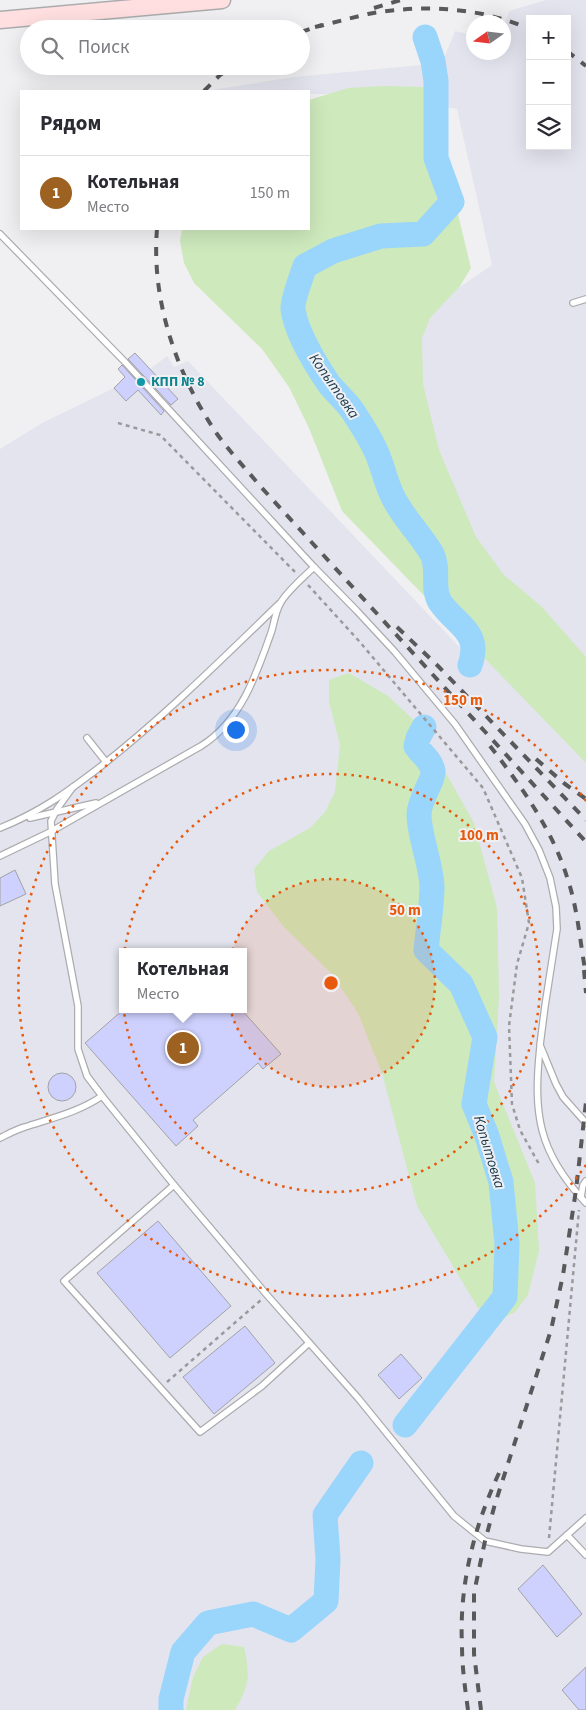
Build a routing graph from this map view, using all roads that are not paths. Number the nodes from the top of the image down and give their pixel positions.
1 (222, 0) edge
2 (0, 20) edge
3 (0, 234) edge
4 (586, 299) edge
5 (573, 303) dead end
6 (314, 567) junction
7 (280, 603) junction
8 (87, 738) dead end
9 (106, 762) junction
10 (73, 787) junction
11 (103, 802) junction
12 (55, 812) junction
13 (23, 819) junction
14 (0, 828) edge
15 (50, 832) junction
16 (0, 856) edge
17 (540, 1045) junction
18 (102, 1096) junction
19 (586, 1123) edge
20 (0, 1138) edge
21 (586, 1181) edge
22 (174, 1185) junction
23 (581, 1197) junction
24 (586, 1202) edge
25 (309, 1343) junction
26 (586, 1518) edge
27 (568, 1535) junction
28 (586, 1555) edge

1 - 2 street
3 - 6 lane
4 - 5 lane
6 - 7 lane
6 - 17 lane
7 - 9 lane
7 - 11 lane
8 - 9 lane
9 - 10 lane
10 - 12 lane
10 - 13 lane
11 - 12 lane
11 - 15 lane
12 - 13 lane
12 - 15 lane
13 - 14 lane
15 - 16 lane
15 - 18 lane
17 - 19 lane
17 - 23 lane
18 - 20 lane
18 - 22 lane
21 - 23 lane
22 - 25 lane
22 - 25 lane
23 - 24 lane
25 - 27 lane
26 - 27 lane
27 - 28 lane

